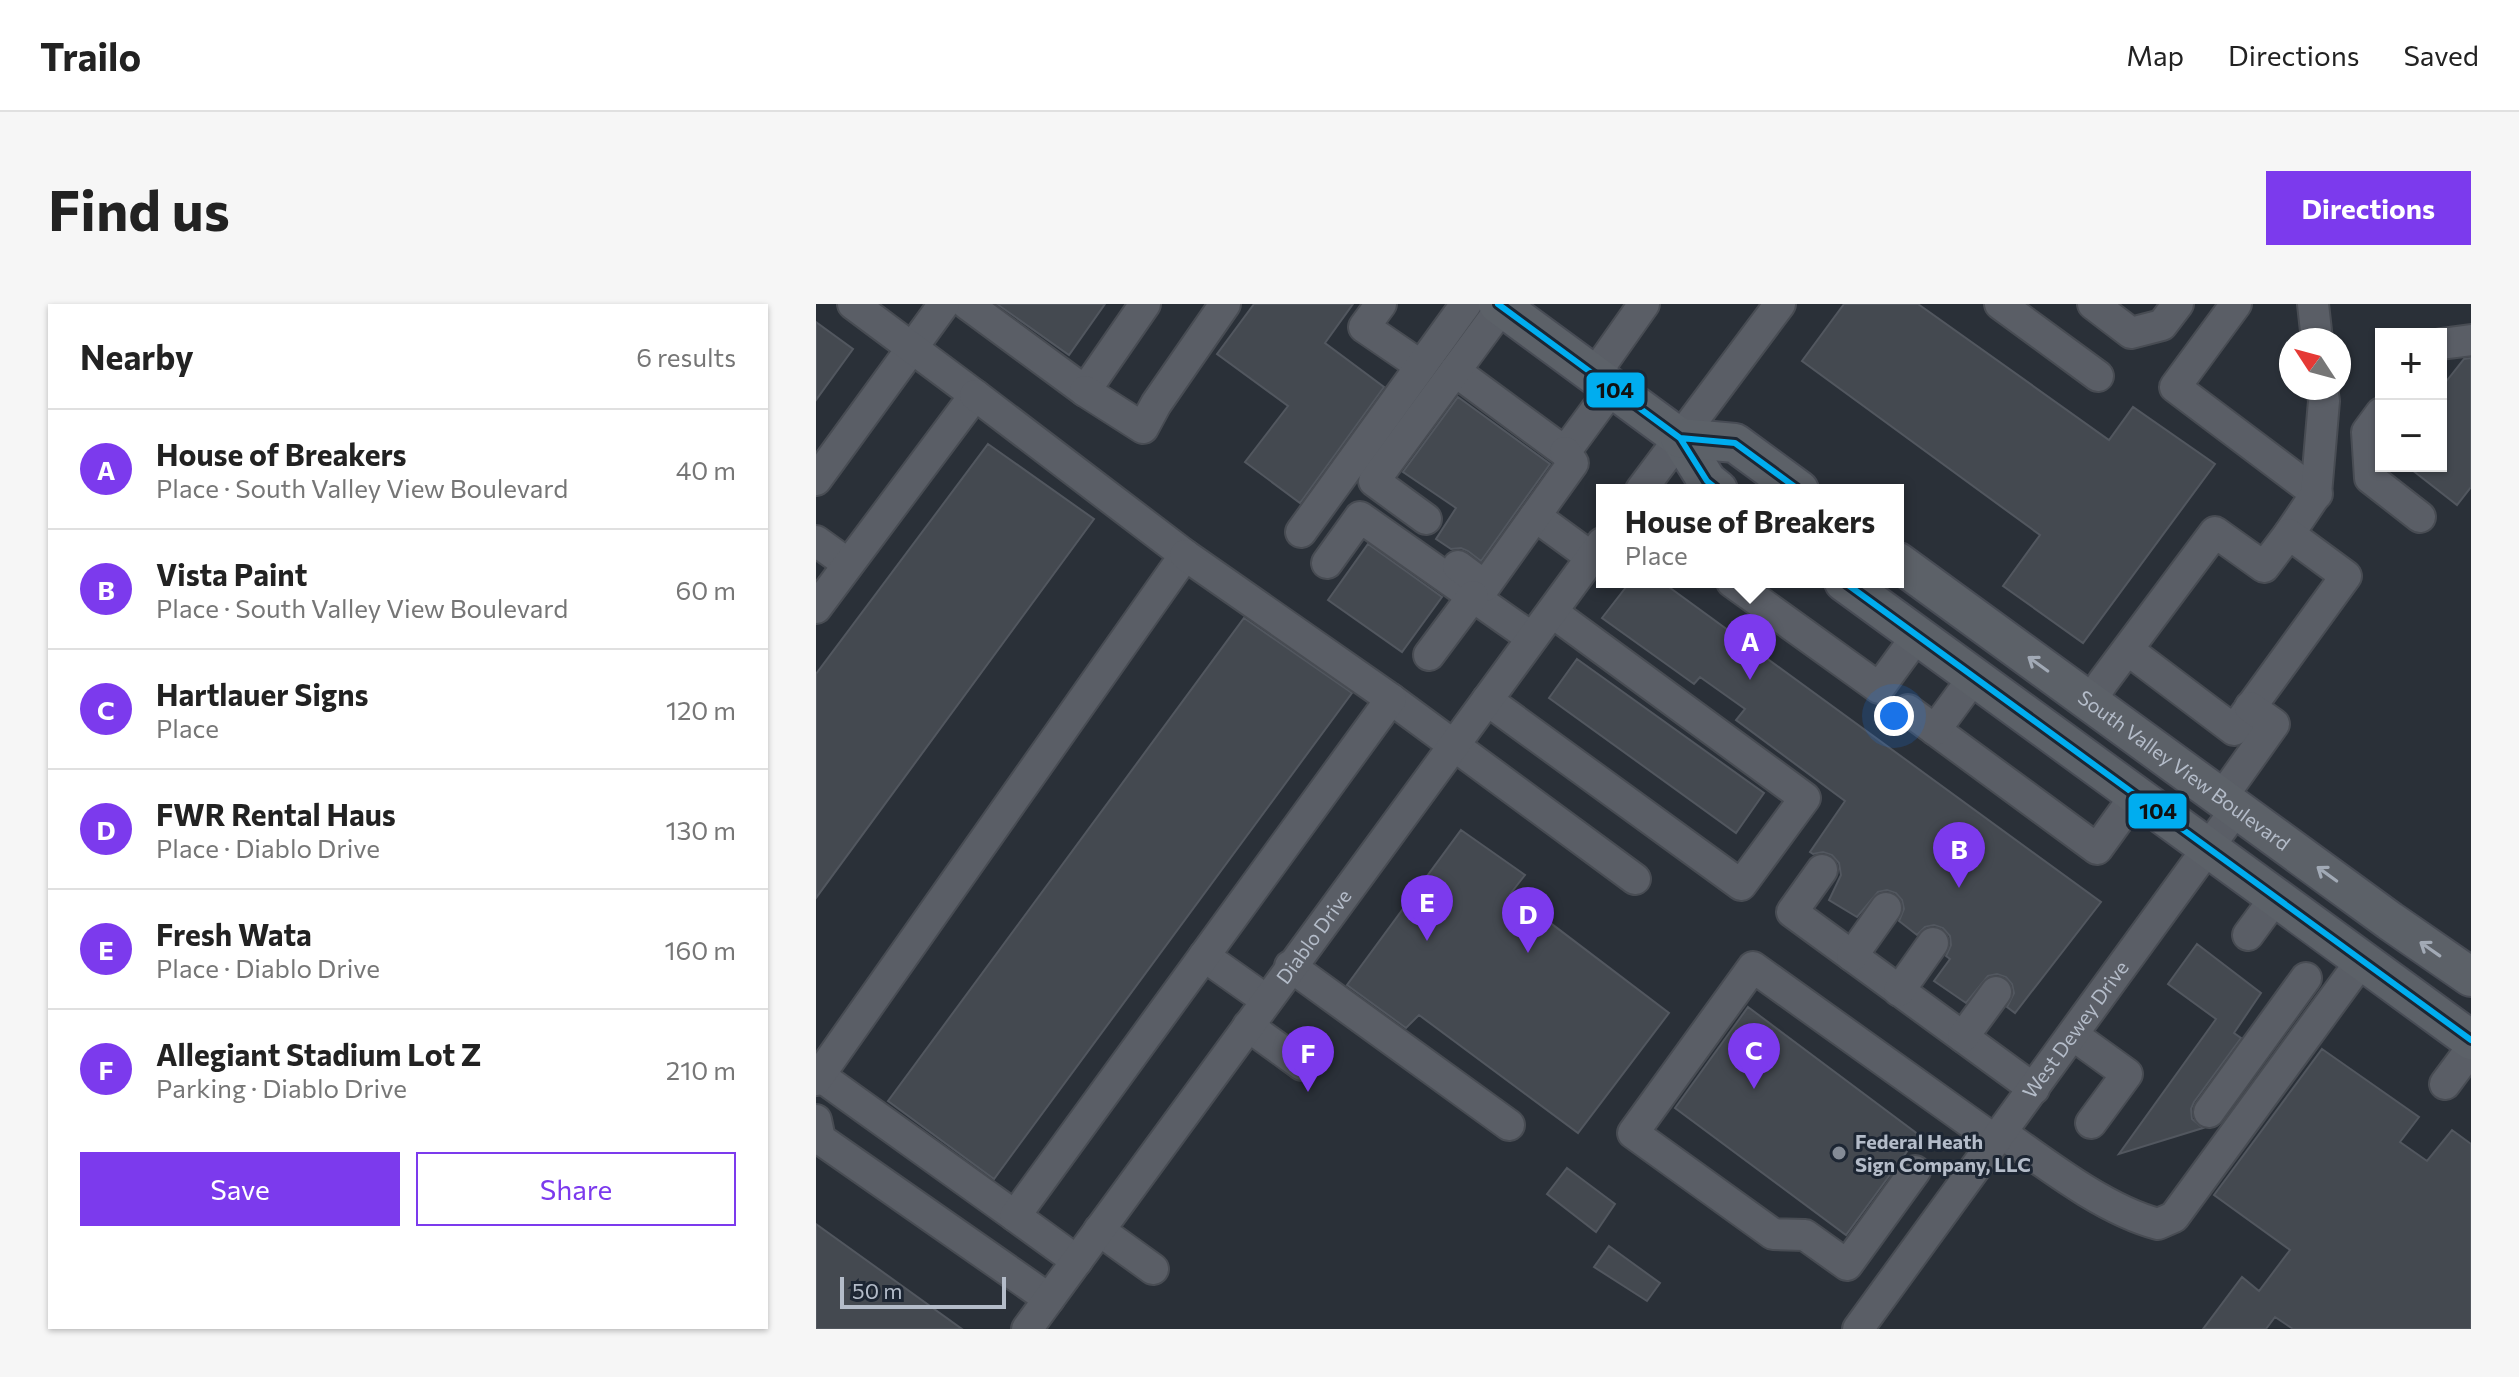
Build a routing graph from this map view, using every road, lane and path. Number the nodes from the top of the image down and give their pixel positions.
1 (853, 304) edge
2 (944, 304) edge
3 (967, 304) edge
4 (1145, 304) edge
5 (1225, 304) edge
6 (1381, 304) edge
7 (1644, 304) edge
8 (1780, 304) edge
9 (2000, 304) edge
10 (2093, 304) edge
11 (2178, 304) edge
12 (2236, 304) edge
13 (2313, 304) edge
14 (1489, 305) edge
15 (2316, 328) edge
16 (2471, 340) edge
17 (2447, 343) edge
18 (913, 347) junction
19 (1421, 366) junction
20 (1455, 371) junction
21 (2098, 376) dead end
22 (1603, 381) junction
23 (1085, 391) junction
24 (975, 395) junction
25 (2324, 400) edge
26 (2375, 421) edge
27 (1680, 438) junction
28 (1565, 452) junction
29 (816, 480) edge
30 (1646, 484) edge
31 (1711, 484) edge
32 (1791, 484) edge
33 (2317, 494) junction
34 (1535, 516) junction
35 (2420, 517) dead end
36 (1426, 519) dead end
37 (1301, 532) dead end
38 (2289, 534) junction
39 (816, 541) edge
40 (1596, 549) edge
41 (1437, 551) dead end
42 (1596, 551) edge
43 (1185, 555) junction
44 (1327, 563) dead end
45 (848, 564) junction
46 (1904, 566) edge
47 (1740, 588) edge
48 (1852, 588) edge
49 (1473, 596) junction
50 (816, 608) edge
51 (1552, 612) junction
52 (1917, 636) junction
53 (1532, 638) junction
54 (2128, 650) junction
55 (1429, 655) dead end
56 (1974, 677) junction
57 (1391, 699) junction
58 (1487, 700) junction
59 (2090, 702) junction
60 (2250, 707) junction
61 (1908, 710) dead end
62 (1935, 730) junction
63 (1455, 744) junction
64 (2136, 795) junction
65 (2230, 802) junction
66 (2209, 848) junction
67 (1822, 870) dead end
68 (1635, 879) dead end
69 (2276, 897) junction
70 (1886, 908) dead end
71 (2325, 932) junction
72 (2248, 935) dead end
73 (1933, 943) dead end
74 (1204, 956) junction
75 (1852, 956) junction
76 (2362, 960) junction
77 (1290, 966) junction
78 (2471, 977) edge
79 (1899, 991) junction
80 (1996, 992) dead end
81 (1266, 1000) junction
82 (1248, 1026) junction
83 (2073, 1035) junction
84 (1963, 1037) junction
85 (2471, 1040) edge
86 (2471, 1049) edge
87 (1302, 1065) dead end
88 (817, 1076) edge
89 (2445, 1084) dead end
90 (2034, 1089) junction
91 (2209, 1112) dead end
92 (816, 1120) edge
93 (2091, 1123) dead end
94 (1509, 1125) dead end
95 (1999, 1137) junction
96 (1915, 1171) dead end
97 (1015, 1216) junction
98 (1099, 1230) junction
99 (1870, 1233) junction
100 (1908, 1260) junction
101 (1077, 1261) junction
102 (1153, 1269) dead end
103 (1049, 1299) junction
104 (1027, 1329) edge
105 (1858, 1329) edge

1 - 18 street
2 - 18 street
3 - 23 street
4 - 23 street
5 - 23 street
6 - 19 street
7 - 22 street
8 - 27 street
9 - 21 street
10 - 11 street
12 - 33 street
13 - 15 street
14 - 19 street
14 - 20 street
14 - 22 main road
16 - 17 street
18 - 24 street
18 - 29 street
19 - 37 street
20 - 28 street
20 - 36 street
22 - 27 main road
22 - 28 street
24 - 43 street
24 - 45 street
25 - 33 street
26 - 35 street
27 - 30 street
27 - 31 main road
27 - 32 main road
28 - 34 street
33 - 38 street
34 - 40 street
34 - 41 street
38 - 54 street
38 - 60 street
39 - 45 street
42 - 51 street, Diablo Drive
43 - 57 street
43 - 88 street
44 - 49 street
45 - 50 street
59 -> 46 main road, South Valley View Boulevard
47 - 52 street
48 - 52 main road
49 - 53 street
49 - 55 street
51 - 53 street, Diablo Drive
51 - 58 street
52 - 56 main road
53 - 58 street, Diablo Drive
54 - 59 street
54 - 60 street
56 - 62 street
56 - 64 main road
57 - 63 street
57 - 74 street
58 - 63 street, Diablo Drive
59 - 65 main road, South Valley View Boulevard
60 - 65 street, West Dewey Drive
61 - 62 street
62 - 64 street
63 - 68 street
63 - 77 street, Diablo Drive
64 - 66 main road
65 - 66 street, West Dewey Drive
78 -> 65 main road, South Valley View Boulevard
66 - 69 main road
66 - 83 street, West Dewey Drive
67 - 75 street
69 - 71 main road
69 - 72 street
70 - 75 street
71 - 76 main road
71 - 91 street
73 - 79 street
74 - 81 street
74 - 97 street
75 - 79 street
76 - 85 main road
76 - 95 street
77 - 81 street, Diablo Drive
77 - 94 street
79 - 84 street
80 - 84 street
81 - 82 street, Diablo Drive
82 - 87 street
82 - 98 street, Diablo Drive
83 - 90 street, West Dewey Drive
83 - 93 street
84 - 90 street
86 - 89 street
88 - 97 street
90 - 95 street, West Dewey Drive
92 - 103 street
95 - 99 street
95 - 100 street, West Dewey Drive
96 - 99 street
97 - 101 street
98 - 101 street, Diablo Drive
98 - 102 street
99 - 100 street
100 - 105 street, West Dewey Drive
101 - 103 street, Diablo Drive
103 - 104 street, Diablo Drive

